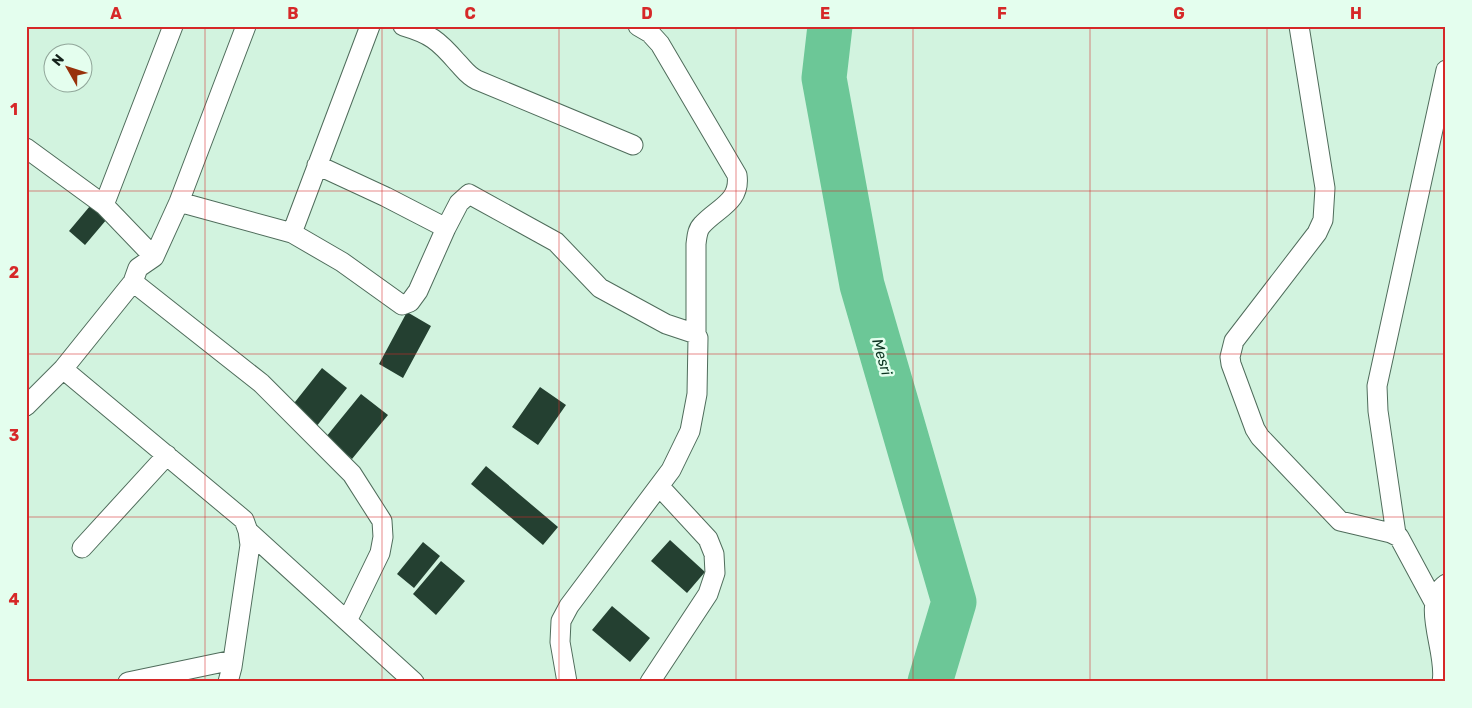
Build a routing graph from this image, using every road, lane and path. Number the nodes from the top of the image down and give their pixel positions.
1 (173, 26) edge
2 (246, 26) edge
3 (370, 26) edge
4 (403, 26) edge
5 (638, 26) edge
6 (1300, 26) edge
7 (1446, 70) edge
8 (633, 145) dead end
9 (26, 148) edge
10 (317, 165) junction
11 (179, 202) junction
12 (104, 205) junction
13 (446, 228) junction
14 (292, 233) junction
15 (154, 257) junction
16 (133, 282) junction
17 (696, 334) junction
18 (63, 369) junction
19 (26, 406) edge
20 (166, 455) junction
21 (659, 486) junction
22 (248, 531) junction
23 (1396, 534) junction
24 (82, 548) dead end
25 (1446, 584) edge
26 (1434, 602) junction
27 (347, 620) junction
28 (233, 660) junction
29 (229, 681) edge
30 (128, 682) edge
31 (414, 682) edge
32 (567, 682) edge
33 (650, 682) edge
34 (1442, 682) edge

1 - 12 street
2 - 11 street
3 - 10 street
4 - 8 street
5 - 17 street
6 - 23 street
7 - 23 street
9 - 12 street
10 - 13 street
10 - 14 street
11 - 14 street
11 - 15 street
12 - 15 street
13 - 14 street
13 - 17 street
15 - 16 street
16 - 18 street
16 - 27 street
17 - 21 street
18 - 19 street
18 - 20 street
20 - 22 street
20 - 24 street
21 - 32 street
21 - 33 street
22 - 27 street
22 - 28 street
23 - 26 street
25 - 26 street
26 - 34 street
27 - 31 street
28 - 29 street
28 - 30 street

